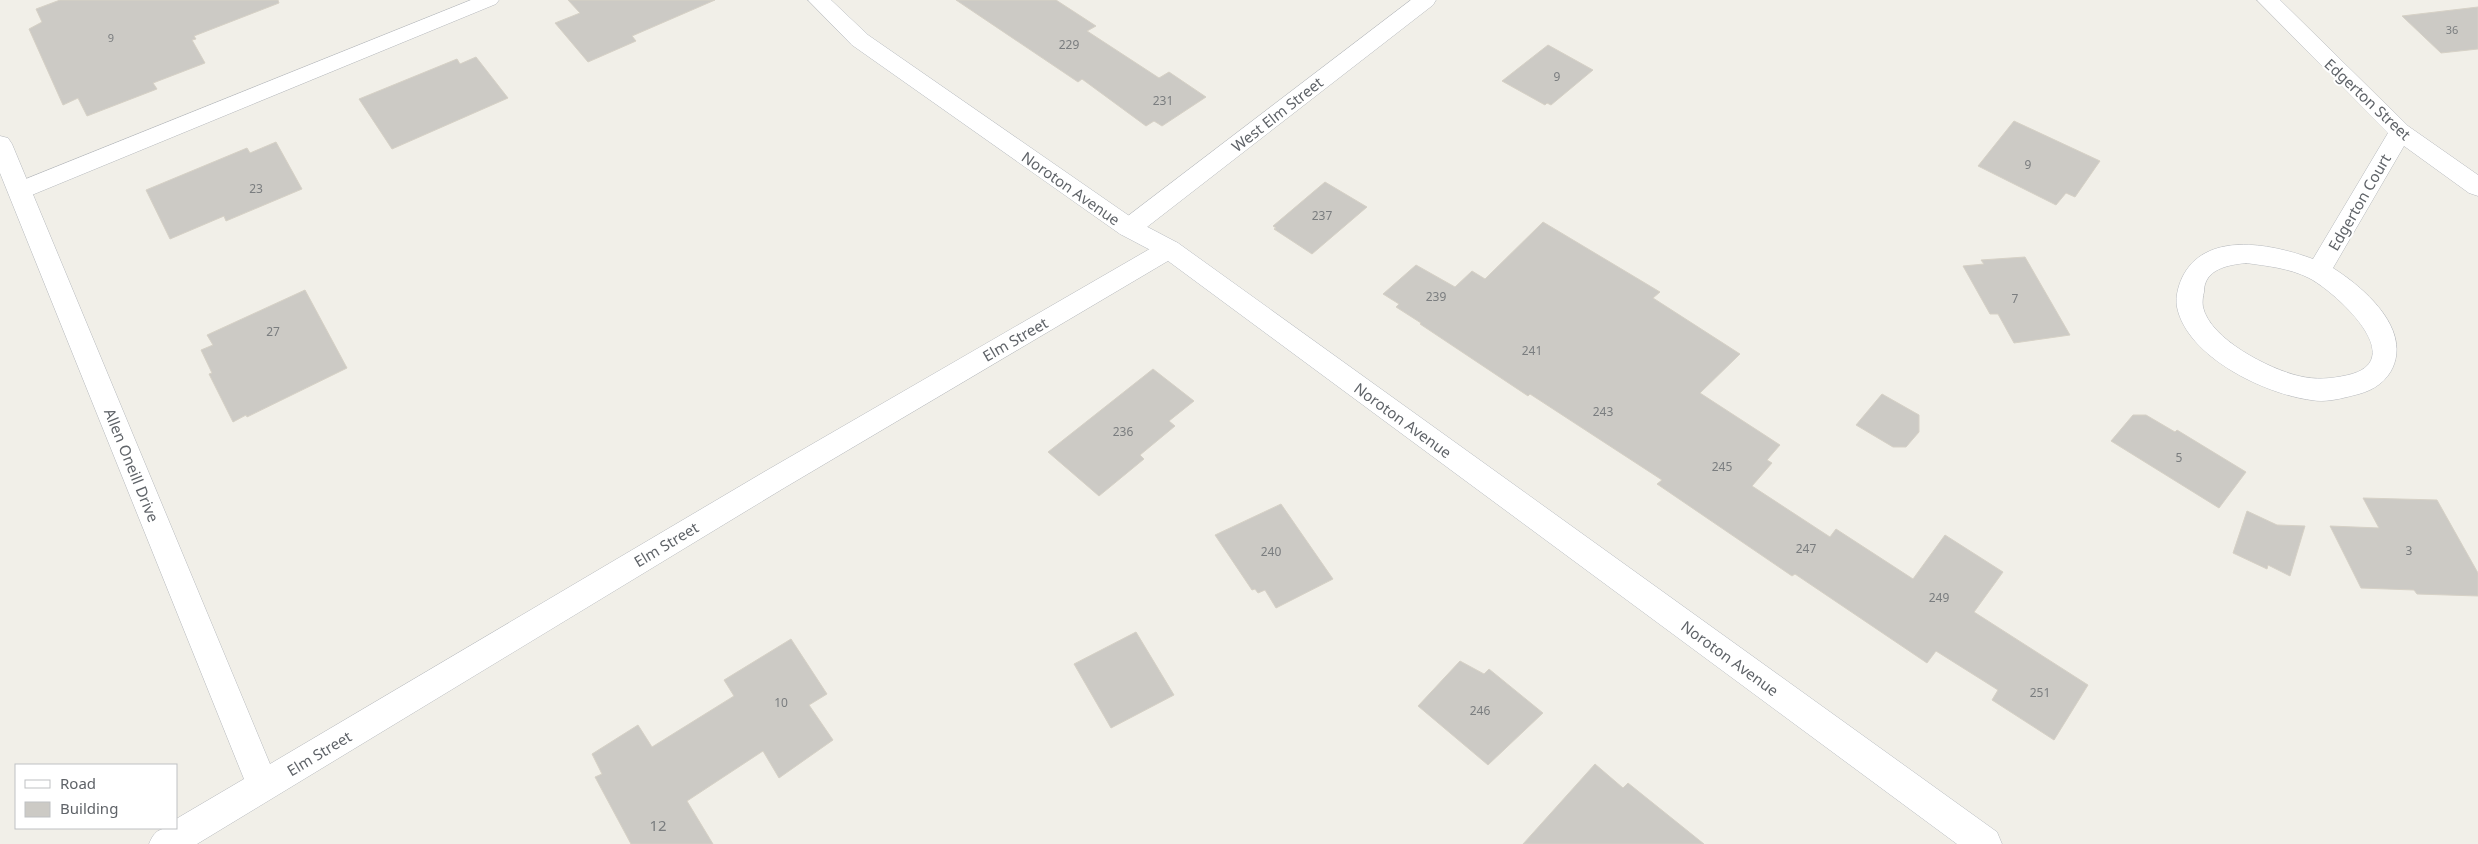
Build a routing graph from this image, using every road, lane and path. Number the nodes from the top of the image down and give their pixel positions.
1 (489, 0) edge
2 (819, 0) edge
3 (1425, 0) edge
4 (2268, 0) edge
5 (2400, 132) junction
6 (0, 144) edge
7 (2478, 187) edge
8 (19, 191) junction
9 (1129, 228) junction
10 (1169, 249) junction
11 (2318, 272) junction
12 (263, 786) junction
13 (166, 844) edge
14 (1985, 844) edge

1 - 8 lane
2 - 9 street, Noroton Avenue
3 - 9 street, West Elm Street
4 - 5 street, Edgerton Street
5 - 7 street, Edgerton Street
5 - 11 street, Edgerton Court
6 - 8 street, Allen Oneill Drive
8 - 12 street, Allen Oneill Drive
9 - 10 street, Noroton Avenue
10 - 12 street, Elm Street
10 - 14 street, Noroton Avenue
11 - 11 street
12 - 13 street, Elm Street

